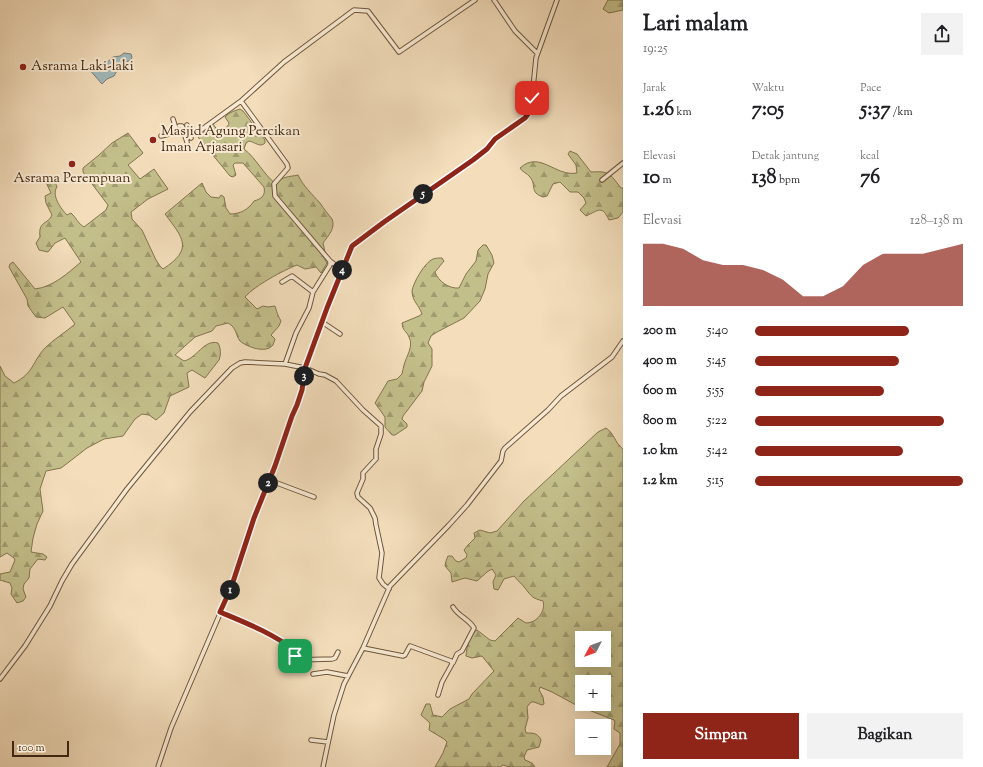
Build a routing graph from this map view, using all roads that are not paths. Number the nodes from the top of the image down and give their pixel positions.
1 (475, 0) edge
2 (494, 0) edge
3 (557, 0) edge
4 (538, 53) junction
5 (241, 101) junction
6 (173, 119) dead end
7 (187, 125) dead end
8 (200, 130) dead end
9 (185, 133) junction
10 (162, 136) dead end
11 (623, 163) edge
12 (602, 180) dead end
13 (330, 261) junction
14 (342, 270) junction
15 (282, 282) dead end
16 (313, 292) junction
17 (322, 322) junction
18 (340, 334) dead end
19 (623, 341) edge
20 (285, 364) junction
21 (305, 368) junction
22 (269, 480) junction
23 (314, 497) dead end
24 (389, 589) junction
25 (453, 607) dead end
26 (220, 612) junction
27 (362, 648) junction
28 (338, 652) dead end
29 (453, 663) junction
30 (313, 674) dead end
31 (348, 676) junction
32 (0, 679) edge
33 (438, 696) dead end
34 (311, 740) dead end
35 (328, 742) junction
36 (158, 767) edge
37 (323, 767) edge

1 - 5 street
2 - 4 street
3 - 4 street
4 - 14 street
5 - 8 street
5 - 13 street
6 - 9 street
7 - 9 street
9 - 10 street
11 - 12 street
13 - 14 street
13 - 16 street
14 - 17 street
15 - 16 street
16 - 20 street
17 - 18 street
17 - 21 street
19 - 24 street
20 - 21 street
20 - 32 street
21 - 22 street
21 - 24 street
22 - 23 street
22 - 26 street
24 - 27 street
25 - 29 street
26 - 28 street
26 - 36 street
27 - 29 street
27 - 31 street
29 - 33 street
30 - 31 street
31 - 35 street
34 - 35 street
35 - 37 street

